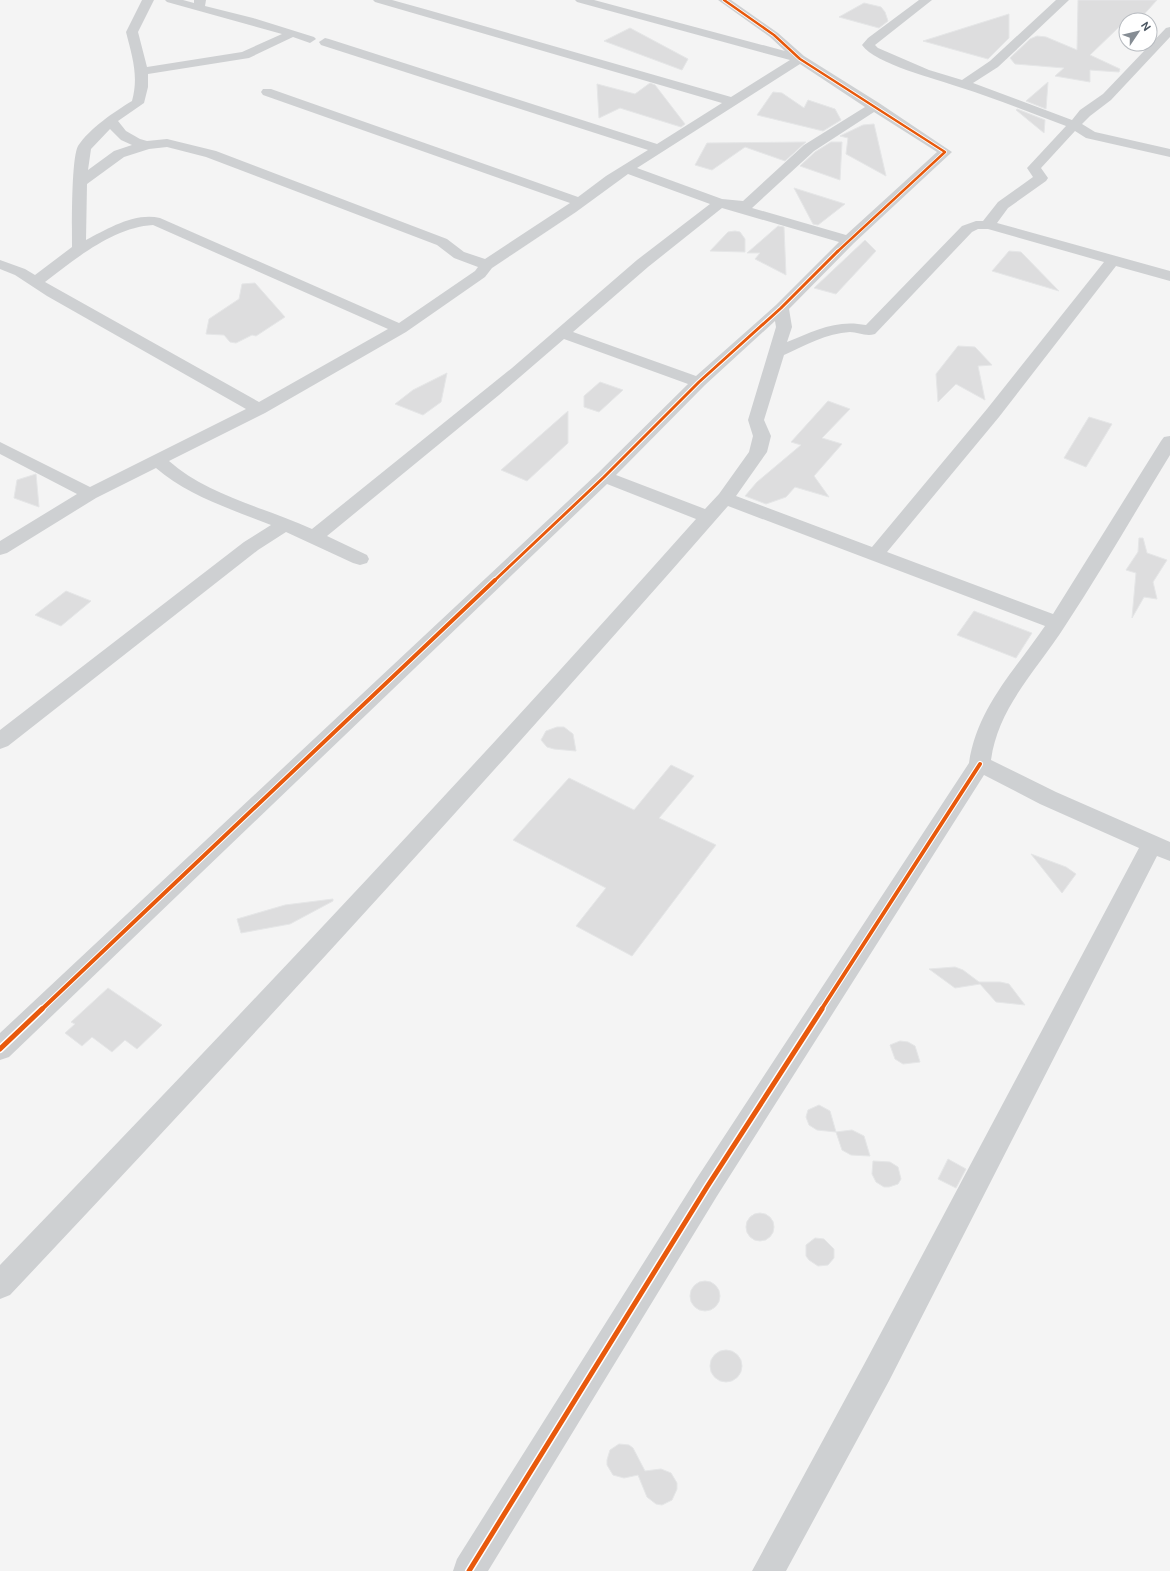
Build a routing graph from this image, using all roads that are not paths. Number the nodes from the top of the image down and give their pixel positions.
1 (148, 0) edge
2 (171, 0) edge
3 (379, 0) edge
4 (581, 0) edge
5 (724, 0) edge
6 (926, 0) edge
7 (1063, 0) edge
8 (200, 4) edge
9 (1170, 30) edge
10 (292, 33) junction
11 (310, 39) dead end
12 (325, 42) dead end
13 (800, 60) junction
14 (142, 71) junction
15 (964, 84) junction
16 (266, 92) dead end
17 (733, 102) junction
18 (875, 106) junction
19 (111, 120) junction
20 (1074, 125) junction
21 (147, 145) junction
22 (658, 149) junction
23 (1170, 153) edge
24 (626, 169) junction
25 (80, 183) junction
26 (579, 202) junction
27 (720, 203) junction
28 (989, 225) junction
29 (849, 240) junction
30 (79, 249) junction
31 (1113, 260) junction
32 (0, 264) edge
33 (487, 265) junction
34 (1170, 276) edge
35 (35, 282) junction
36 (781, 308) junction
37 (400, 329) junction
38 (562, 333) junction
39 (777, 352) junction
40 (699, 382) junction
41 (259, 409) junction
42 (1170, 441) edge
43 (0, 447) edge
44 (158, 460) junction
45 (604, 477) junction
46 (90, 494) junction
47 (725, 498) junction
48 (708, 517) junction
49 (285, 524) junction
50 (314, 537) junction
51 (0, 549) edge
52 (875, 555) junction
53 (360, 559) dead end
54 (1057, 623) junction
55 (0, 741) edge
56 (980, 764) junction
57 (1161, 848) edge
58 (0, 1048) edge
59 (0, 1285) edge
60 (469, 1571) edge
61 (768, 1571) edge

1 - 14 street
2 - 8 street
3 - 17 street
4 - 13 street
5 - 13 street
6 - 15 street
7 - 15 street
8 - 10 street
9 - 20 street
10 - 11 street
10 - 14 street
12 - 22 street
13 - 17 street
13 - 18 street
14 - 19 street
15 - 20 street
16 - 26 street
17 - 22 street
18 - 27 street
18 - 29 street
19 - 21 street
19 - 25 street
20 - 23 street
20 - 28 street
21 - 25 street
21 - 33 street
22 - 24 street
24 - 26 street
24 - 27 street
25 - 30 street
26 - 33 street
27 - 29 street
27 - 38 street
28 - 31 street
28 - 39 street
29 - 36 street
30 - 35 street
30 - 37 street
31 - 34 street
31 - 52 street
32 - 35 street
33 - 37 street
35 - 41 street
36 - 39 street
36 - 40 street
37 - 41 street
38 - 40 street
38 - 50 street
39 - 47 street
40 - 45 street
41 - 44 street
42 - 54 street
43 - 46 street
44 - 46 street
44 - 49 street
45 - 48 street
45 - 58 street
46 - 51 street
47 - 48 street
47 - 52 street
48 - 59 street
49 - 50 street
49 - 55 street
50 - 53 street
52 - 54 street
54 - 56 street
56 - 57 street
56 - 60 street
57 - 61 street

